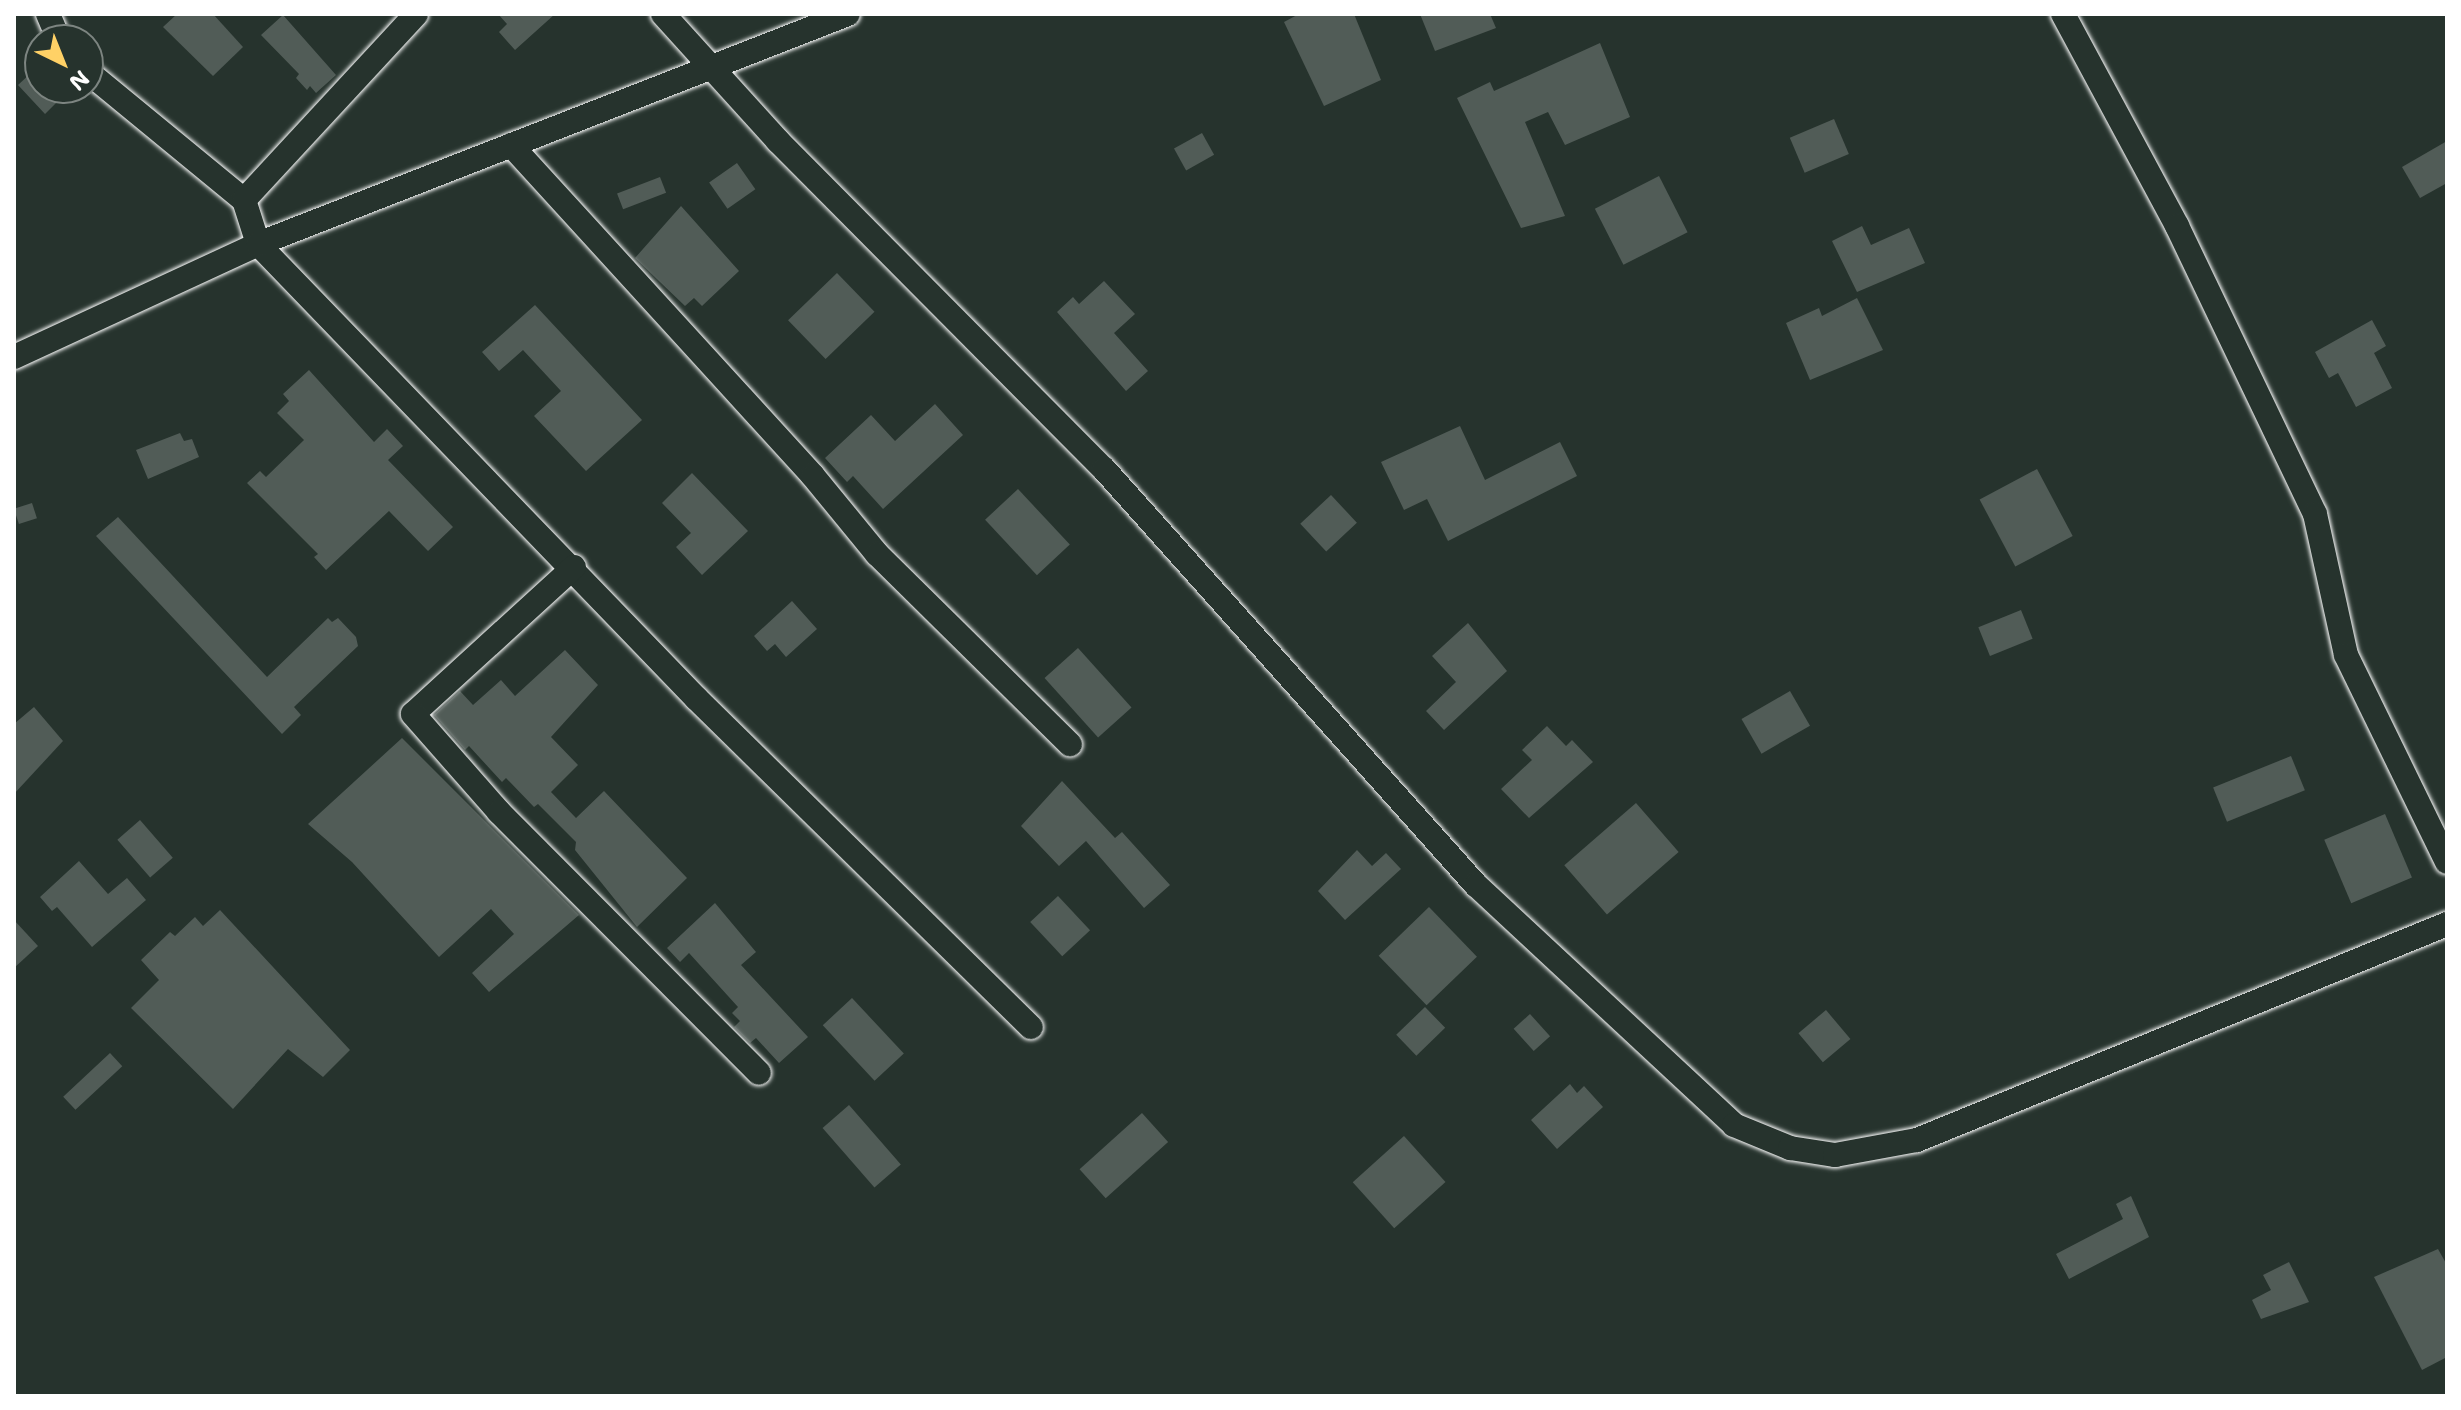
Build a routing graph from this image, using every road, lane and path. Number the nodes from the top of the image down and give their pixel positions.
1 (416, 14) edge
2 (663, 14) edge
3 (848, 14) edge
4 (2063, 14) edge
5 (709, 68) junction
6 (104, 85) edge
7 (511, 145) junction
8 (244, 200) junction
9 (258, 244) junction
10 (14, 357) edge
11 (574, 567) junction
12 (1070, 744) dead end
13 (2447, 862) edge
14 (2447, 924) edge
15 (1031, 1027) dead end
16 (759, 1073) dead end

1 - 8 street
2 - 5 street
3 - 5 street
4 - 13 street
5 - 7 street
5 - 14 street
6 - 8 street
7 - 9 street
7 - 12 street
8 - 9 street
9 - 10 street
9 - 11 street
11 - 15 street
11 - 16 street

